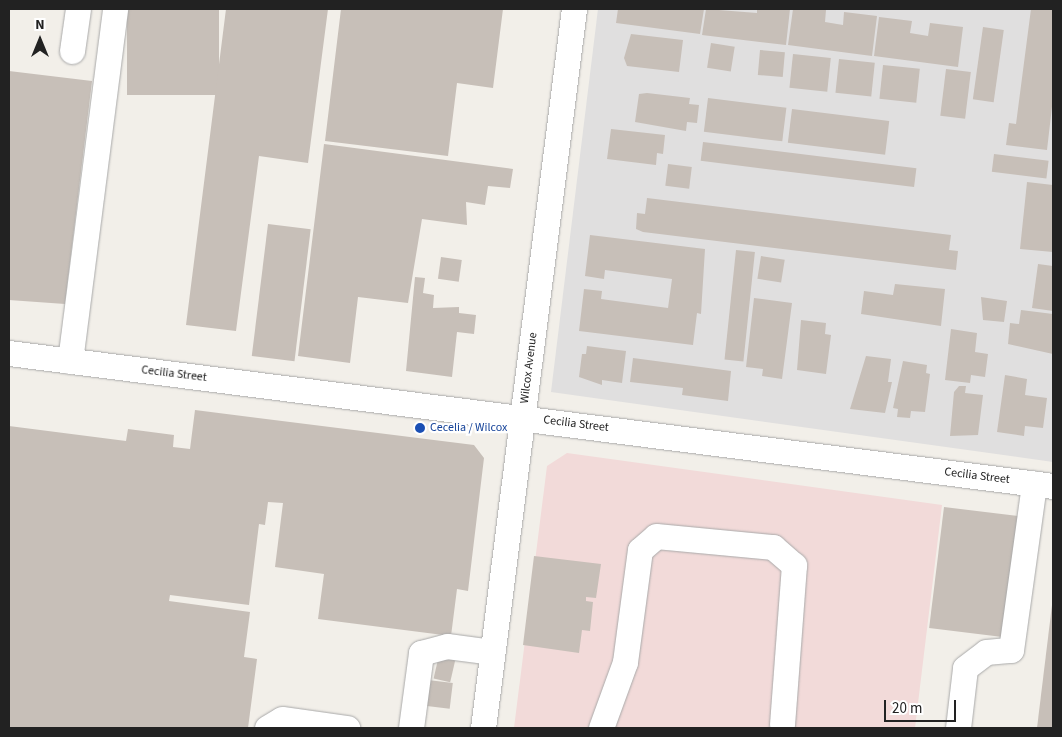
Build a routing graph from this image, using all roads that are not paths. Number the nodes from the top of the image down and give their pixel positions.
1 (78, 9) edge
2 (116, 9) edge
3 (574, 9) edge
4 (72, 51) dead end
5 (9, 353) edge
6 (70, 361) junction
7 (522, 417) junction
8 (1044, 485) edge
9 (492, 652) junction
10 (782, 726) dead end
11 (267, 728) edge
12 (347, 728) edge
13 (411, 728) edge
14 (483, 728) edge
15 (600, 728) edge
16 (958, 728) edge

1 - 4 street
2 - 6 street
3 - 7 street, Wilcox Avenue
5 - 6 street, Cecilia Street
6 - 7 street, Cecilia Street
7 - 8 street, Cecilia Street
7 - 9 street, Wilcox Avenue
8 - 16 street
9 - 13 street
9 - 14 street, Wilcox Avenue
10 - 15 street
11 - 12 street

